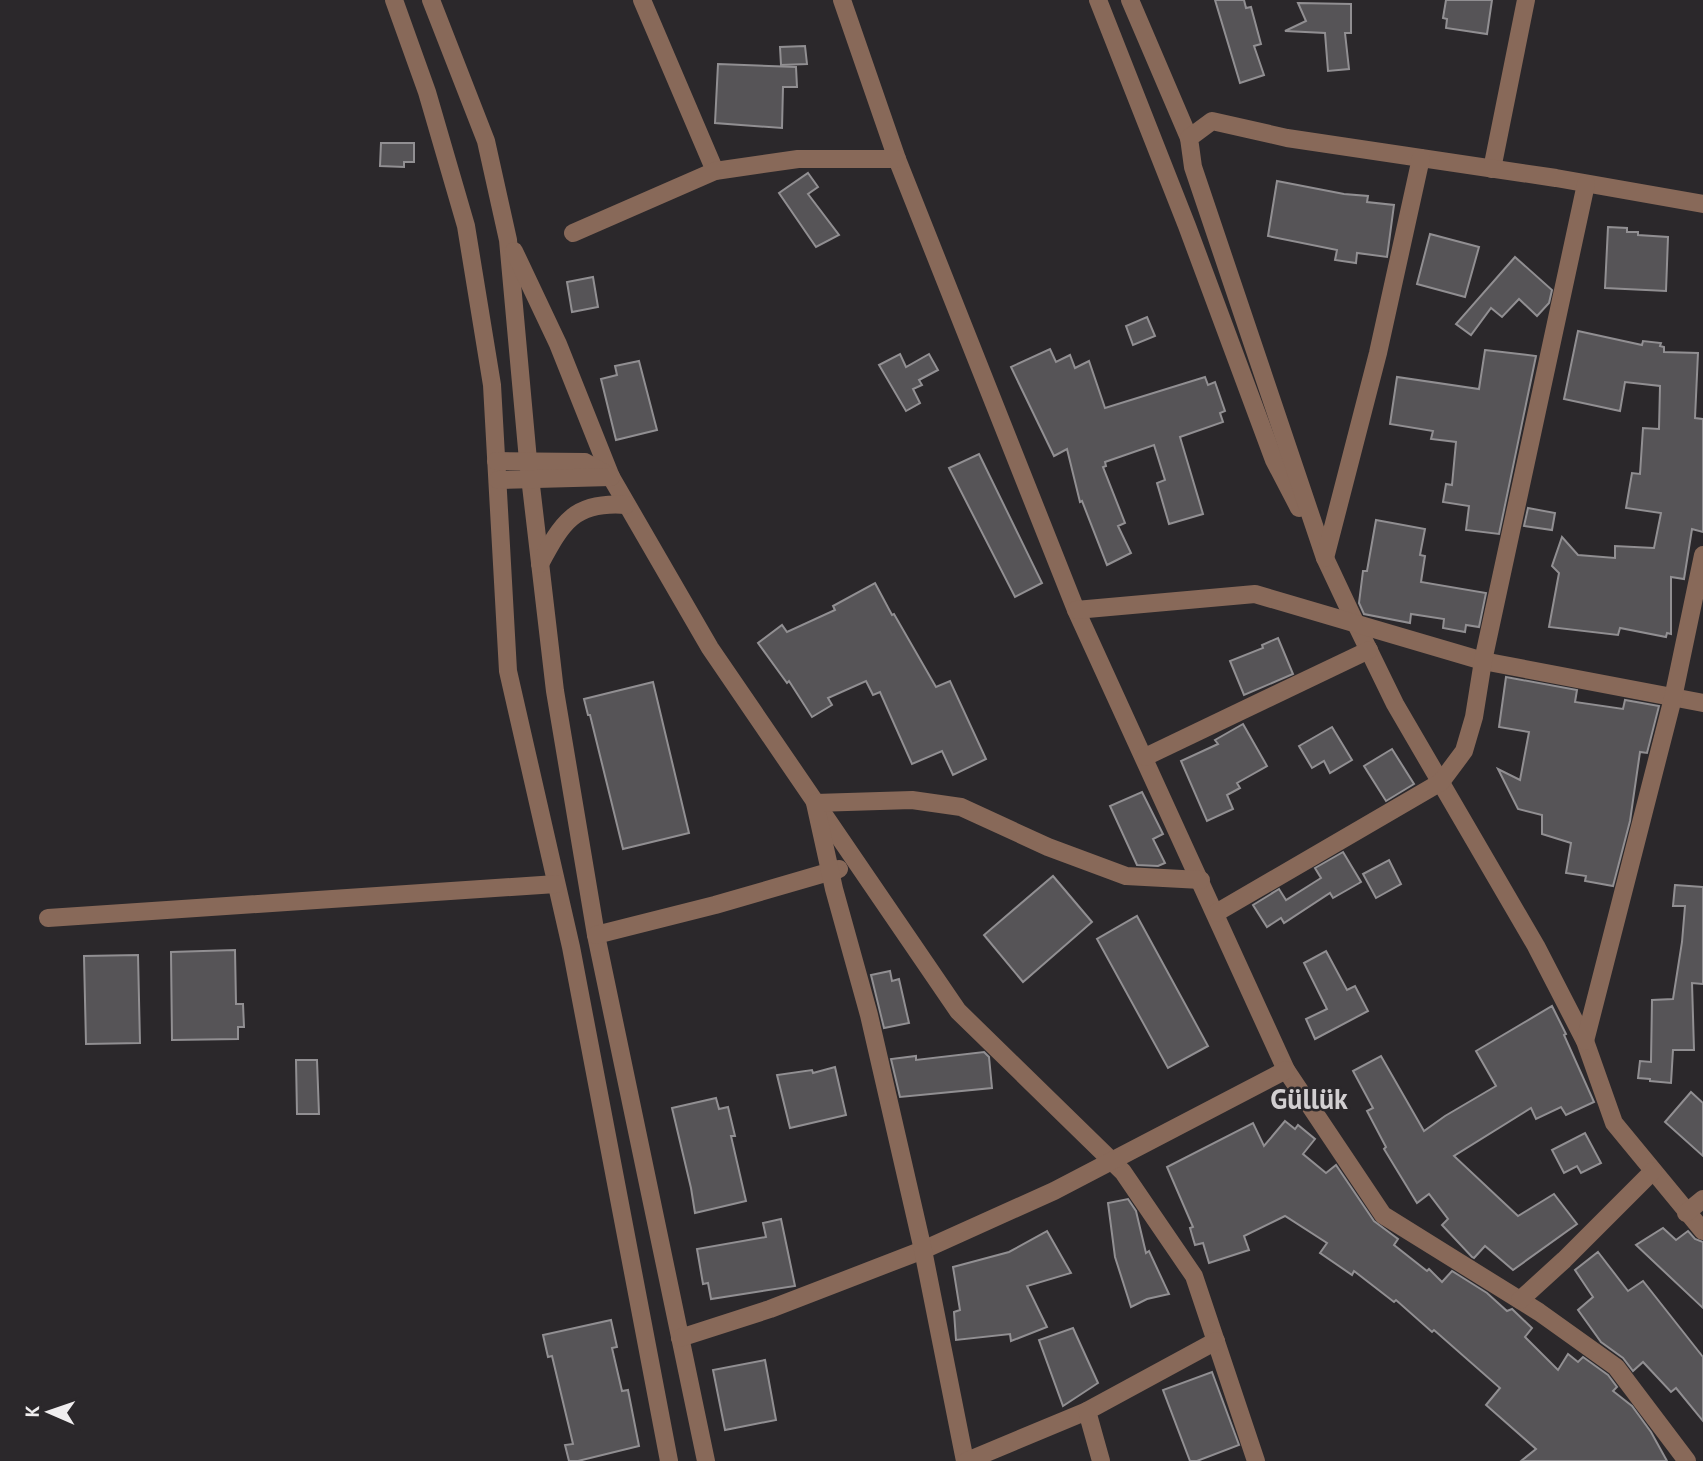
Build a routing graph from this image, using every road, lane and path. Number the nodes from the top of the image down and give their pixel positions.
1 (394, 0) edge
2 (431, 0) edge
3 (642, 0) edge
4 (842, 0) edge
5 (1098, 0) edge
6 (1130, 0) edge
7 (1526, 0) edge
8 (1189, 138) junction
9 (1421, 158) junction
10 (897, 159) junction
11 (1492, 169) junction
12 (715, 171) junction
13 (1586, 184) junction
14 (1703, 204) edge
15 (573, 233) dead end
16 (508, 240) junction
17 (496, 461) junction
18 (529, 469) junction
19 (611, 477) junction
20 (498, 480) junction
21 (626, 505) junction
22 (1703, 555) edge
23 (1325, 558) junction
24 (540, 564) junction
25 (1076, 610) junction
26 (1356, 624) junction
27 (1369, 650) junction
28 (1483, 661) junction
29 (1674, 698) junction
30 (1703, 703) edge
31 (1145, 757) junction
32 (1441, 782) junction
33 (816, 803) junction
34 (858, 866) junction
35 (830, 871) junction
36 (1201, 880) junction
37 (556, 884) junction
38 (1216, 913) junction
39 (48, 918) dead end
40 (596, 934) junction
41 (1585, 1041) junction
42 (1286, 1070) junction
43 (1111, 1160) junction
44 (1653, 1171) junction
45 (1703, 1199) edge
46 (1686, 1213) junction
47 (1703, 1231) edge
48 (923, 1250) junction
49 (1520, 1300) junction
50 (680, 1338) junction
51 (1216, 1341) junction
52 (1087, 1411) junction
53 (669, 1461) edge
54 (706, 1461) edge
55 (966, 1461) edge
56 (1101, 1461) edge
57 (1256, 1461) edge
58 (1687, 1461) edge

1 - 17 street
2 - 16 street
3 - 12 street
4 - 10 street
5 - 23 street
6 - 8 street
7 - 11 street
8 - 9 street
8 - 23 street
9 - 11 street
9 - 23 street
10 - 12 street
10 - 25 street
11 - 13 street
12 - 15 street
13 - 14 street
13 - 28 street
16 - 18 street
16 - 19 street
17 - 18 street
17 - 20 street
18 - 19 street
18 - 20 street
18 - 24 street
19 - 21 street
20 - 37 street
21 - 24 street
21 - 33 street
22 - 29 street
23 - 26 street
24 - 40 street
25 - 26 street
25 - 31 street
26 - 27 street
26 - 28 street
27 - 31 street
27 - 32 street
28 - 29 street
28 - 32 street
29 - 30 street
29 - 41 street
31 - 36 street
32 - 38 street
32 - 41 street
33 - 34 street
33 - 35 street
33 - 36 street
34 - 35 street
34 - 43 street
35 - 40 street
35 - 48 street
36 - 38 street
37 - 39 street
37 - 53 street
38 - 42 street
40 - 50 street
41 - 44 street
42 - 43 street
42 - 49 street
43 - 48 street
43 - 51 street
44 - 46 street
44 - 49 street
45 - 46 street
46 - 47 street
48 - 50 street
48 - 55 street
49 - 58 street
50 - 54 street
51 - 52 street
51 - 57 street
52 - 55 street
52 - 56 street

